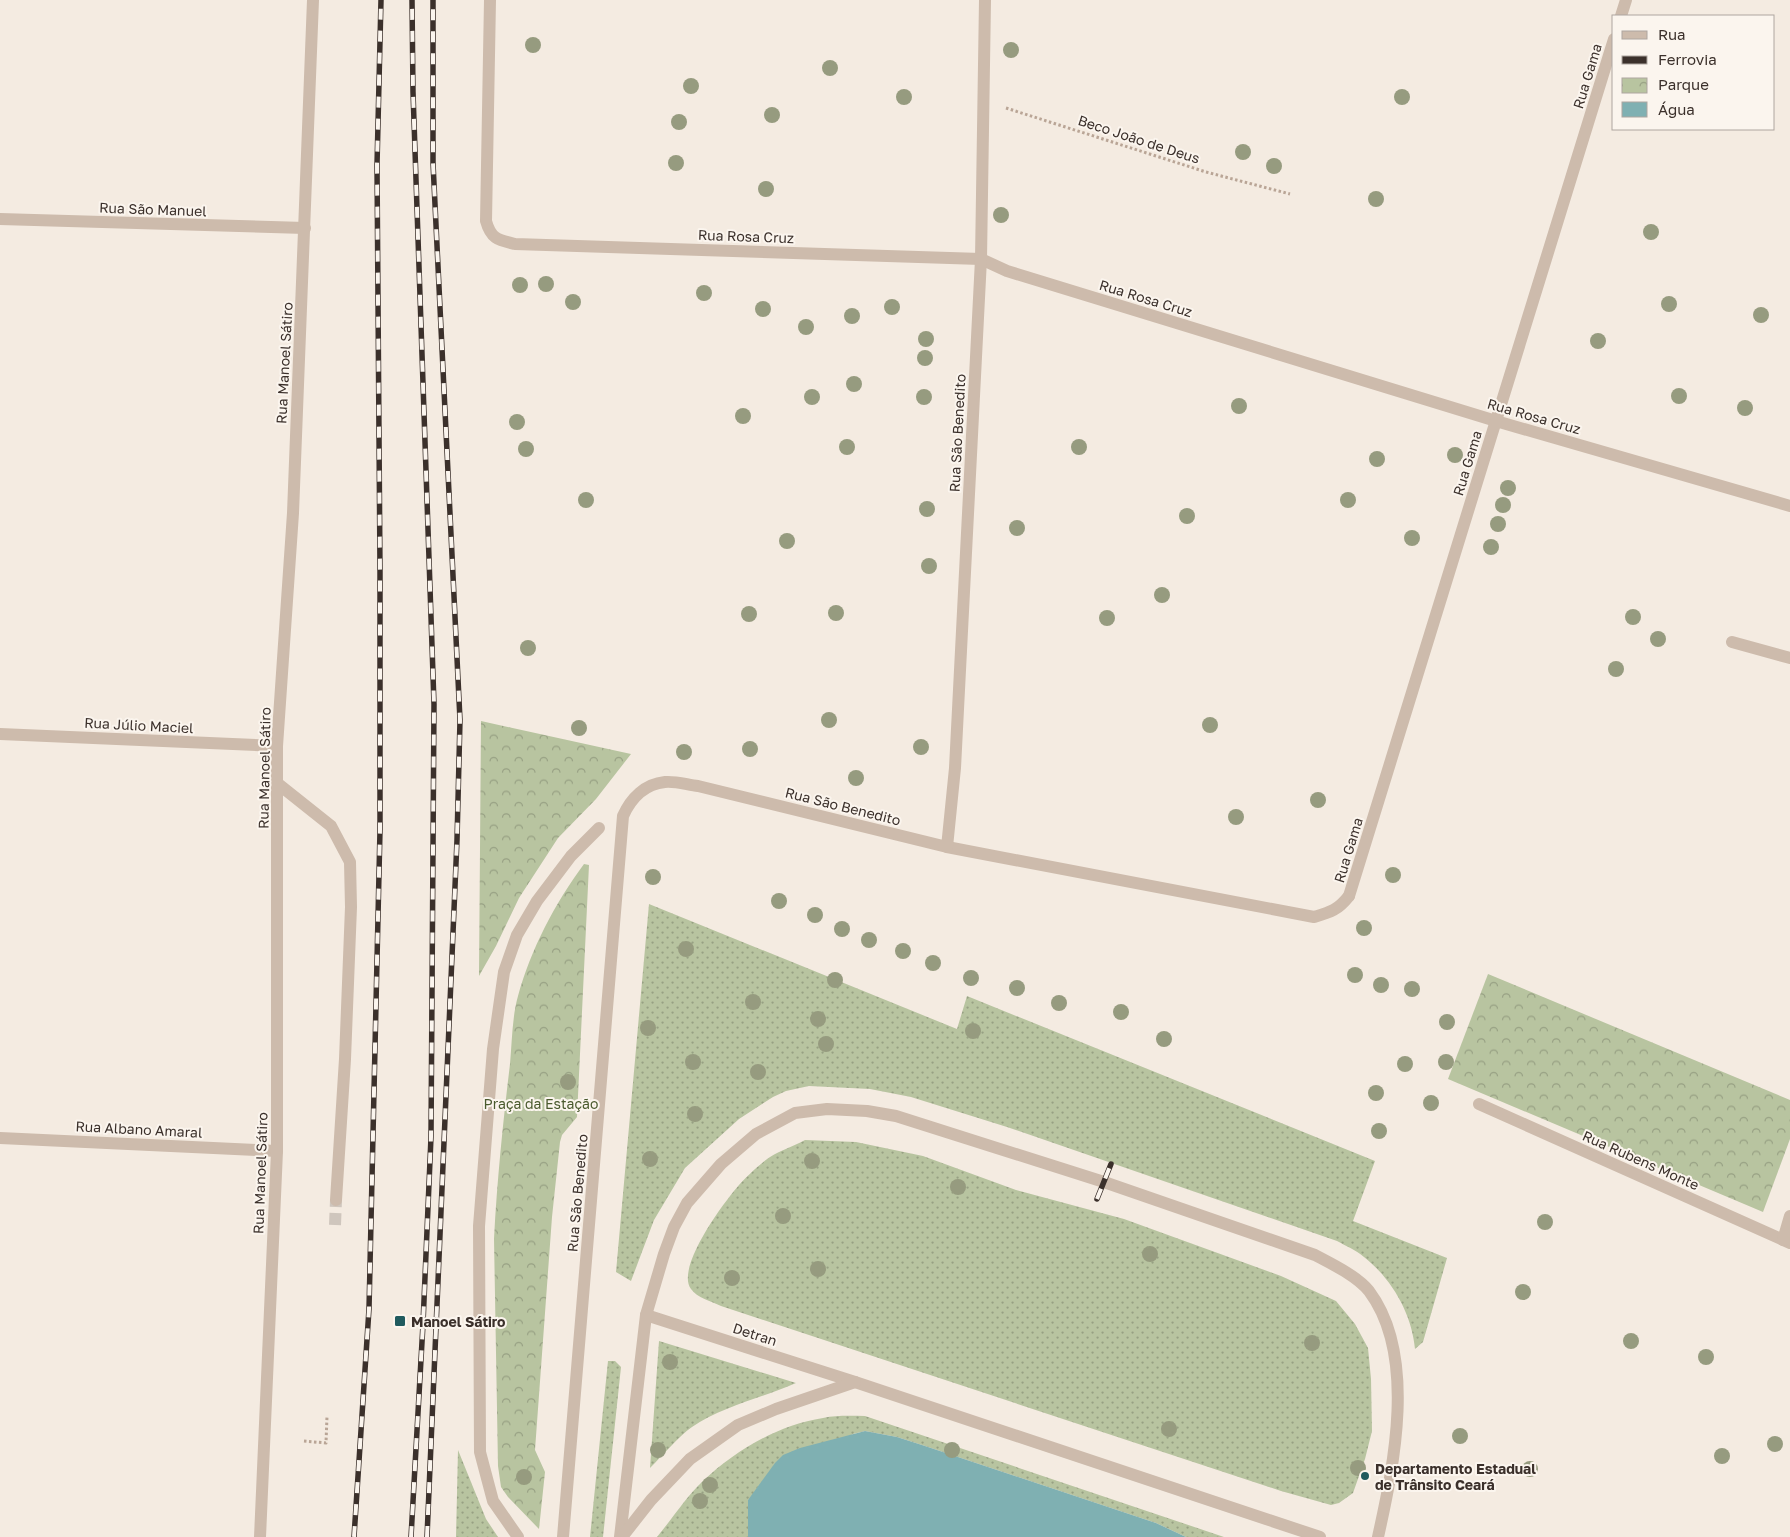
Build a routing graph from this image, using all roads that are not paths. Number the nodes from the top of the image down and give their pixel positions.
1 (313, 0) edge
2 (490, 0) edge
3 (985, 0) edge
4 (1626, 0) edge
5 (1621, 15) edge
6 (1612, 45) edge
7 (0, 219) edge
8 (305, 228) junction
9 (981, 258) junction
10 (1496, 421) junction
11 (1790, 506) edge
12 (1732, 642) dead end
13 (1790, 658) edge
14 (0, 734) edge
15 (277, 746) junction
16 (277, 784) junction
17 (599, 828) dead end
18 (947, 846) junction
19 (1479, 1104) dead end
20 (0, 1138) edge
21 (277, 1151) junction
22 (336, 1200) tunnel mouth
23 (1790, 1216) edge
24 (1786, 1241) edge
25 (646, 1315) junction
26 (855, 1382) junction
27 (260, 1537) edge
28 (518, 1537) edge
29 (563, 1537) edge
30 (621, 1537) edge
31 (1320, 1537) edge
32 (1378, 1537) edge

1 - 8 street, Rua Manoel Sátiro
2 - 9 street, Rua Rosa Cruz
3 - 9 street, Rua São Benedito
4 - 5 street
6 - 10 street, Rua Gama
7 - 8 street, Rua São Manuel
8 - 15 street, Rua Manoel Sátiro
9 - 10 street, Rua Rosa Cruz
9 - 18 street, Rua São Benedito
10 - 11 street, Rua Rosa Cruz
10 - 18 street, Rua Gama
12 - 13 street
14 - 15 street, Rua Júlio Maciel
15 - 16 street, Rua Manoel Sátiro
16 - 21 street, Rua Manoel Sátiro
16 - 22 street
17 - 28 street
18 - 29 street, Rua São Benedito
19 - 24 street, Rua Rubens Monte
20 - 21 street, Rua Albano Amaral
21 - 27 street, Rua Manoel Sátiro
23 - 24 street
25 - 26 street, Detran
25 - 30 street
25 - 32 street
26 - 30 street
26 - 31 street, Detran

